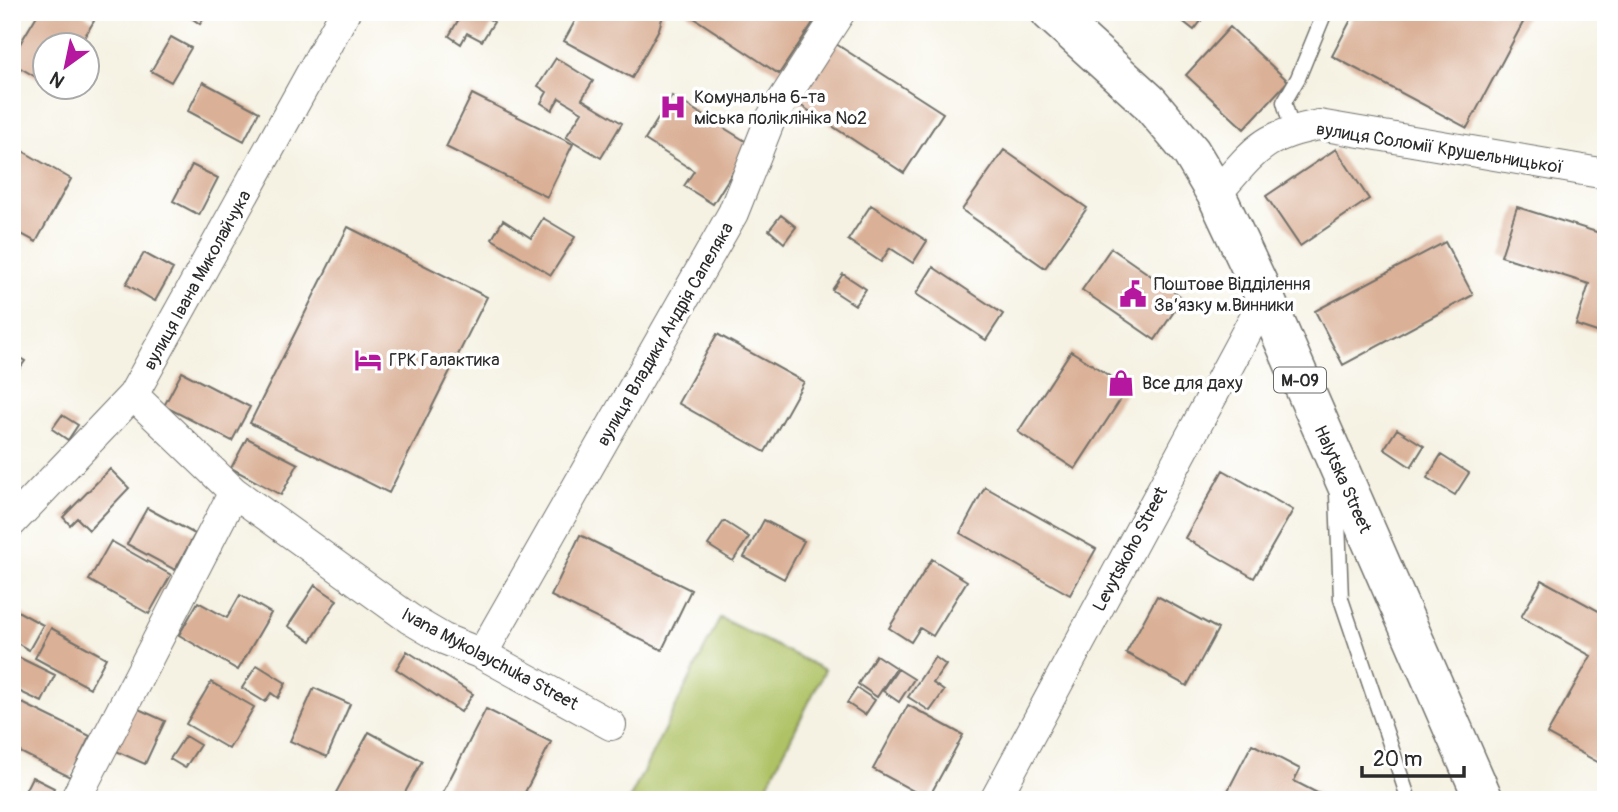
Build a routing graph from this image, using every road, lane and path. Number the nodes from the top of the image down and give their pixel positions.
1 (345, 12) edge
2 (840, 12) edge
3 (1050, 12) edge
4 (1325, 12) edge
5 (1292, 130) junction
6 (1606, 174) edge
7 (1216, 194) junction
8 (1265, 298) junction
9 (133, 395) junction
10 (1335, 461) junction
11 (234, 492) junction
12 (12, 522) edge
13 (482, 654) junction
14 (611, 725) dead end
15 (75, 800) edge
16 (995, 800) edge
17 (1409, 800) edge
18 (1484, 800) edge

1 - 9 street, вулиця Івана Миколайчука
2 - 13 street, вулиця Владики Андрія Сапеляка
3 - 7 main road, Halytska Street / М-09
4 - 5 lane
5 - 6 street, вулиця Соломії Крушельницької
5 - 7 street, вулиця Соломії Крушельницької
7 - 8 main road, Halytska Street / М-09
8 - 10 main road, Halytska Street / М-09
8 - 16 street, Levytskoho Street
9 - 11 street, Ivana Mykolaychuka Street
9 - 12 street, вулиця Івана Миколайчука
10 - 17 lane
10 - 18 main road, Halytska Street / М-09
11 - 13 street, Ivana Mykolaychuka Street
11 - 15 street
13 - 14 street, Ivana Mykolaychuka Street

